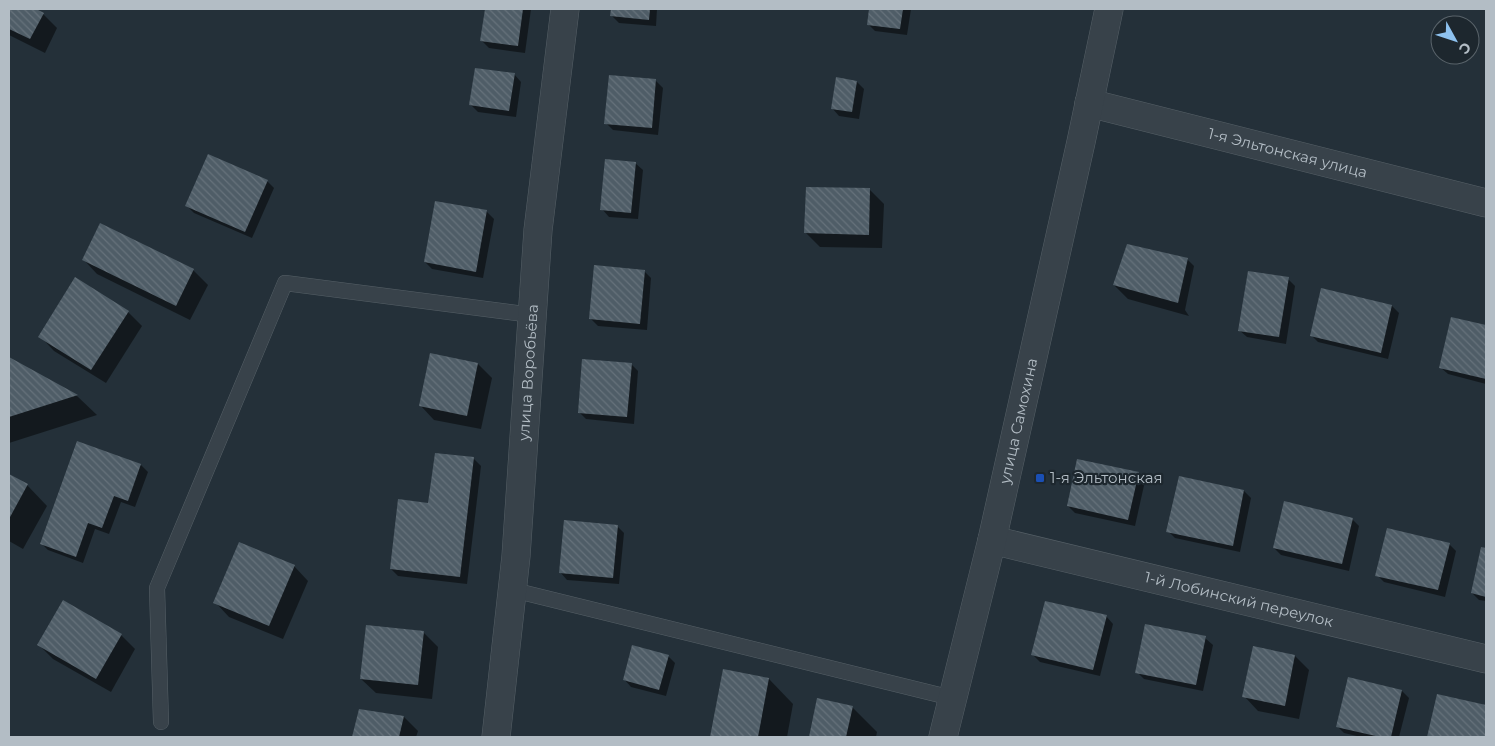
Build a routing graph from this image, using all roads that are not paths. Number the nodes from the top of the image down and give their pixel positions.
1 (565, 9) edge
2 (1109, 9) edge
3 (1089, 103) junction
4 (1486, 203) edge
5 (532, 315) junction
6 (992, 540) junction
7 (512, 590) junction
8 (1486, 659) edge
9 (952, 698) junction
10 (160, 722) dead end
11 (496, 737) edge
12 (943, 737) edge

1 - 5 street, улица Воробьёва
2 - 3 street, улица Самохина
3 - 4 street, 1-я Эльтонская улица
3 - 6 street, улица Самохина
5 - 7 street, улица Воробьёва
5 - 10 lane
6 - 8 street, 1-й Лобинский переулок
6 - 9 street, улица Самохина
7 - 9 lane
7 - 11 street, улица Воробьёва
9 - 12 street, улица Самохина

